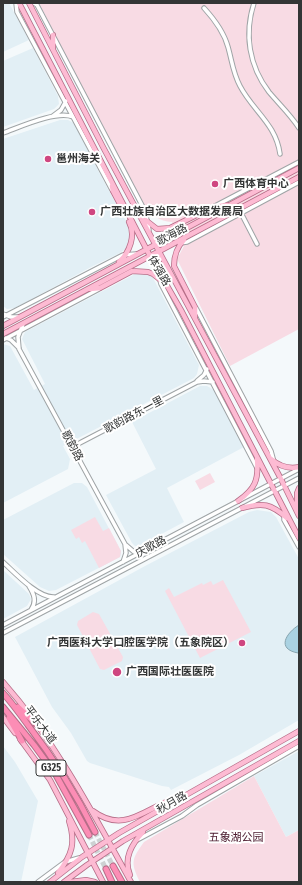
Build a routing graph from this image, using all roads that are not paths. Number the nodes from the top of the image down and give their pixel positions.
1 (17, 3) edge
2 (29, 3) edge
3 (34, 3) edge
4 (254, 3) edge
5 (204, 8) dead end
6 (53, 36) junction
7 (53, 50) junction
8 (67, 97) junction
9 (66, 102) junction
10 (53, 116) junction
11 (73, 117) junction
12 (80, 121) junction
13 (299, 128) edge
14 (3, 133) edge
15 (280, 154) dead end
16 (299, 162) edge
17 (299, 168) edge
18 (299, 178) edge
19 (110, 180) junction
20 (299, 182) edge
21 (113, 191) junction
22 (230, 204) junction
23 (213, 207) junction
24 (241, 213) junction
25 (139, 214) junction
26 (147, 222) junction
27 (149, 233) junction
28 (191, 235) junction
29 (182, 242) junction
30 (175, 243) junction
31 (155, 244) junction
32 (257, 244) dead end
33 (146, 249) junction
34 (159, 252) junction
35 (126, 254) junction
36 (137, 254) junction
37 (150, 256) junction
38 (114, 267) junction
39 (158, 271) junction
40 (160, 280) junction
41 (100, 288) junction
42 (168, 288) junction
43 (89, 289) junction
44 (195, 307) junction
45 (4, 316) edge
46 (19, 318) junction
47 (195, 318) junction
48 (23, 324) junction
49 (3, 326) edge
50 (19, 332) junction
51 (4, 338) edge
52 (19, 349) junction
53 (209, 363) junction
54 (206, 370) junction
55 (197, 382) junction
56 (212, 382) junction
57 (219, 384) junction
58 (72, 447) junction
59 (256, 455) junction
60 (267, 455) junction
61 (274, 461) junction
62 (257, 468) junction
63 (299, 468) edge
64 (276, 469) junction
65 (299, 478) edge
66 (281, 479) junction
67 (271, 484) junction
68 (284, 486) junction
69 (299, 488) edge
70 (274, 491) junction
71 (238, 501) junction
72 (283, 506) junction
73 (242, 508) junction
74 (298, 510) edge
75 (218, 512) junction
76 (284, 515) junction
77 (222, 519) junction
78 (290, 521) junction
79 (299, 538) edge
80 (125, 544) junction
81 (299, 547) edge
82 (143, 551) junction
83 (3, 562) edge
84 (123, 562) junction
85 (27, 584) junction
86 (58, 596) junction
87 (30, 611) junction
88 (3, 625) edge
89 (3, 633) edge
90 (3, 682) edge
91 (3, 694) edge
92 (7, 698) junction
93 (3, 708) edge
94 (3, 717) edge
95 (36, 724) junction
96 (299, 731) edge
97 (22, 741) junction
98 (299, 741) edge
99 (299, 746) edge
100 (186, 795) junction
101 (91, 809) junction
102 (66, 810) junction
103 (147, 827) junction
104 (96, 832) tunnel mouth
105 (89, 835) tunnel mouth
106 (108, 840) junction
107 (134, 842) junction
108 (112, 848) junction
109 (88, 853) junction
110 (82, 857) junction
111 (92, 861) junction
112 (65, 862) junction
113 (113, 866) tunnel mouth
114 (106, 869) tunnel mouth
115 (55, 878) junction
116 (78, 881) edge
117 (38, 882) edge
118 (50, 882) edge
119 (64, 882) edge
120 (70, 882) edge
121 (95, 882) edge
122 (103, 882) edge
123 (112, 882) edge
124 (122, 882) edge
125 (132, 882) edge

1 - 8 main road, 体强路
1 - 9 street
2 - 7 main road, 体强路
3 - 6 street
4 - 13 street
5 - 15 street
6 - 7 main road
6 - 26 street
7 - 25 main road, 体强路
8 - 9 street
8 - 12 main road, 体强路
9 - 10 street
9 - 11 street
10 - 11 street
10 - 14 street
11 - 12 street
11 - 21 street
12 - 19 main road, 体强路
16 - 23 street
17 - 22 main road, 歌海路
18 - 28 main road, 歌海路
19 - 21 main road
19 - 33 main road, 体强路
20 - 24 street
21 - 35 main road
22 - 23 main road
22 - 31 main road, 歌海路
23 - 26 main road
24 - 29 street
24 - 32 street
25 - 26 main road
25 - 27 main road, 体强路
26 - 27 street
27 - 31 main road, 体强路
28 - 29 main road
28 - 30 main road, 歌海路
29 - 30 street
29 - 44 main road
30 - 34 main road, 歌海路
31 - 33 main road, 歌海路
31 - 34 main road, 体强路
33 - 36 main road, 歌海路
33 - 37 main road, 体强路
34 - 37 main road, 歌海路
34 - 47 main road, 体强路
35 - 36 street
35 - 38 main road
35 - 45 street
36 - 38 main road, 歌海路
37 - 39 main road, 体强路
37 - 43 main road, 歌海路
38 - 46 main road, 歌海路
39 - 40 street
39 - 42 main road, 体强路
40 - 41 main road
40 - 42 main road
40 - 54 street
41 - 43 main road
41 - 50 street
42 - 53 main road, 体强路
43 - 48 main road, 歌海路
44 - 47 main road
44 - 61 street
45 - 46 street
46 - 49 main road, 歌海路
47 - 60 main road, 体强路
48 - 50 street, 歌韵路
48 - 51 main road, 歌海路
50 - 51 street
50 - 52 street, 歌韵路
51 - 52 street, 歌韵路
52 - 58 street, 歌韵路
53 - 54 street, 歌韵路东一里
53 - 57 main road, 体强路
54 - 55 street, 歌韵路东一里
54 - 56 street
55 - 56 street, 歌韵路东一里
55 - 58 street, 歌韵路东一里
56 - 57 street, 歌韵路东一里
56 - 62 street
57 - 59 main road, 体强路
58 - 80 street, 歌韵路
59 - 62 main road
59 - 67 main road, 体强路
60 - 61 main road
60 - 64 main road, 体强路
61 - 63 main road
61 - 64 street
62 - 71 main road
63 - 66 street, 庆歌路
64 - 66 main road, 体强路
65 - 68 street, 庆歌路
66 - 67 street, 庆歌路
66 - 68 main road, 体强路
67 - 70 main road, 体强路
67 - 71 street, 庆歌路
68 - 70 street, 庆歌路
68 - 74 main road, 体强路
69 - 74 main road
70 - 72 main road, 体强路
70 - 73 street, 庆歌路
71 - 75 street, 庆歌路
72 - 76 street
72 - 78 main road, 体强路
73 - 76 main road
73 - 77 street, 庆歌路
75 - 77 street
75 - 82 street, 庆歌路
76 - 78 main road
76 - 81 street
77 - 89 street, 庆歌路
78 - 79 main road, 体强路
80 - 82 street
80 - 84 street
82 - 84 street, 庆歌路
83 - 85 street
84 - 86 street, 庆歌路
85 - 86 street
85 - 87 street
86 - 87 street, 庆歌路
87 - 88 street, 庆歌路
90 - 95 main road
91 - 92 highway, 平乐大道
92 - 95 highway
92 - 104 highway, 平乐大道
93 - 97 highway
93 - 105 highway, 平乐大道 / G325
94 - 97 main road
95 - 101 main road
96 - 100 main road, 秋月路
97 - 102 main road
98 - 103 main road, 秋月路
99 - 107 street
100 - 101 main road
100 - 106 main road, 秋月路
101 - 106 main road
102 - 109 main road
102 - 112 main road
103 - 107 main road
103 - 108 main road, 秋月路
106 - 108 main road
106 - 109 main road, 秋月路
107 - 125 main road
108 - 111 main road, 秋月路
108 - 125 main road
109 - 110 main road, 秋月路
109 - 111 main road
110 - 112 street
110 - 115 main road, 秋月路
111 - 119 main road, 秋月路
111 - 122 main road
112 - 115 main road
112 - 117 street
113 - 124 highway
114 - 123 highway
115 - 118 main road, 秋月路
116 - 120 main road
116 - 121 main road

